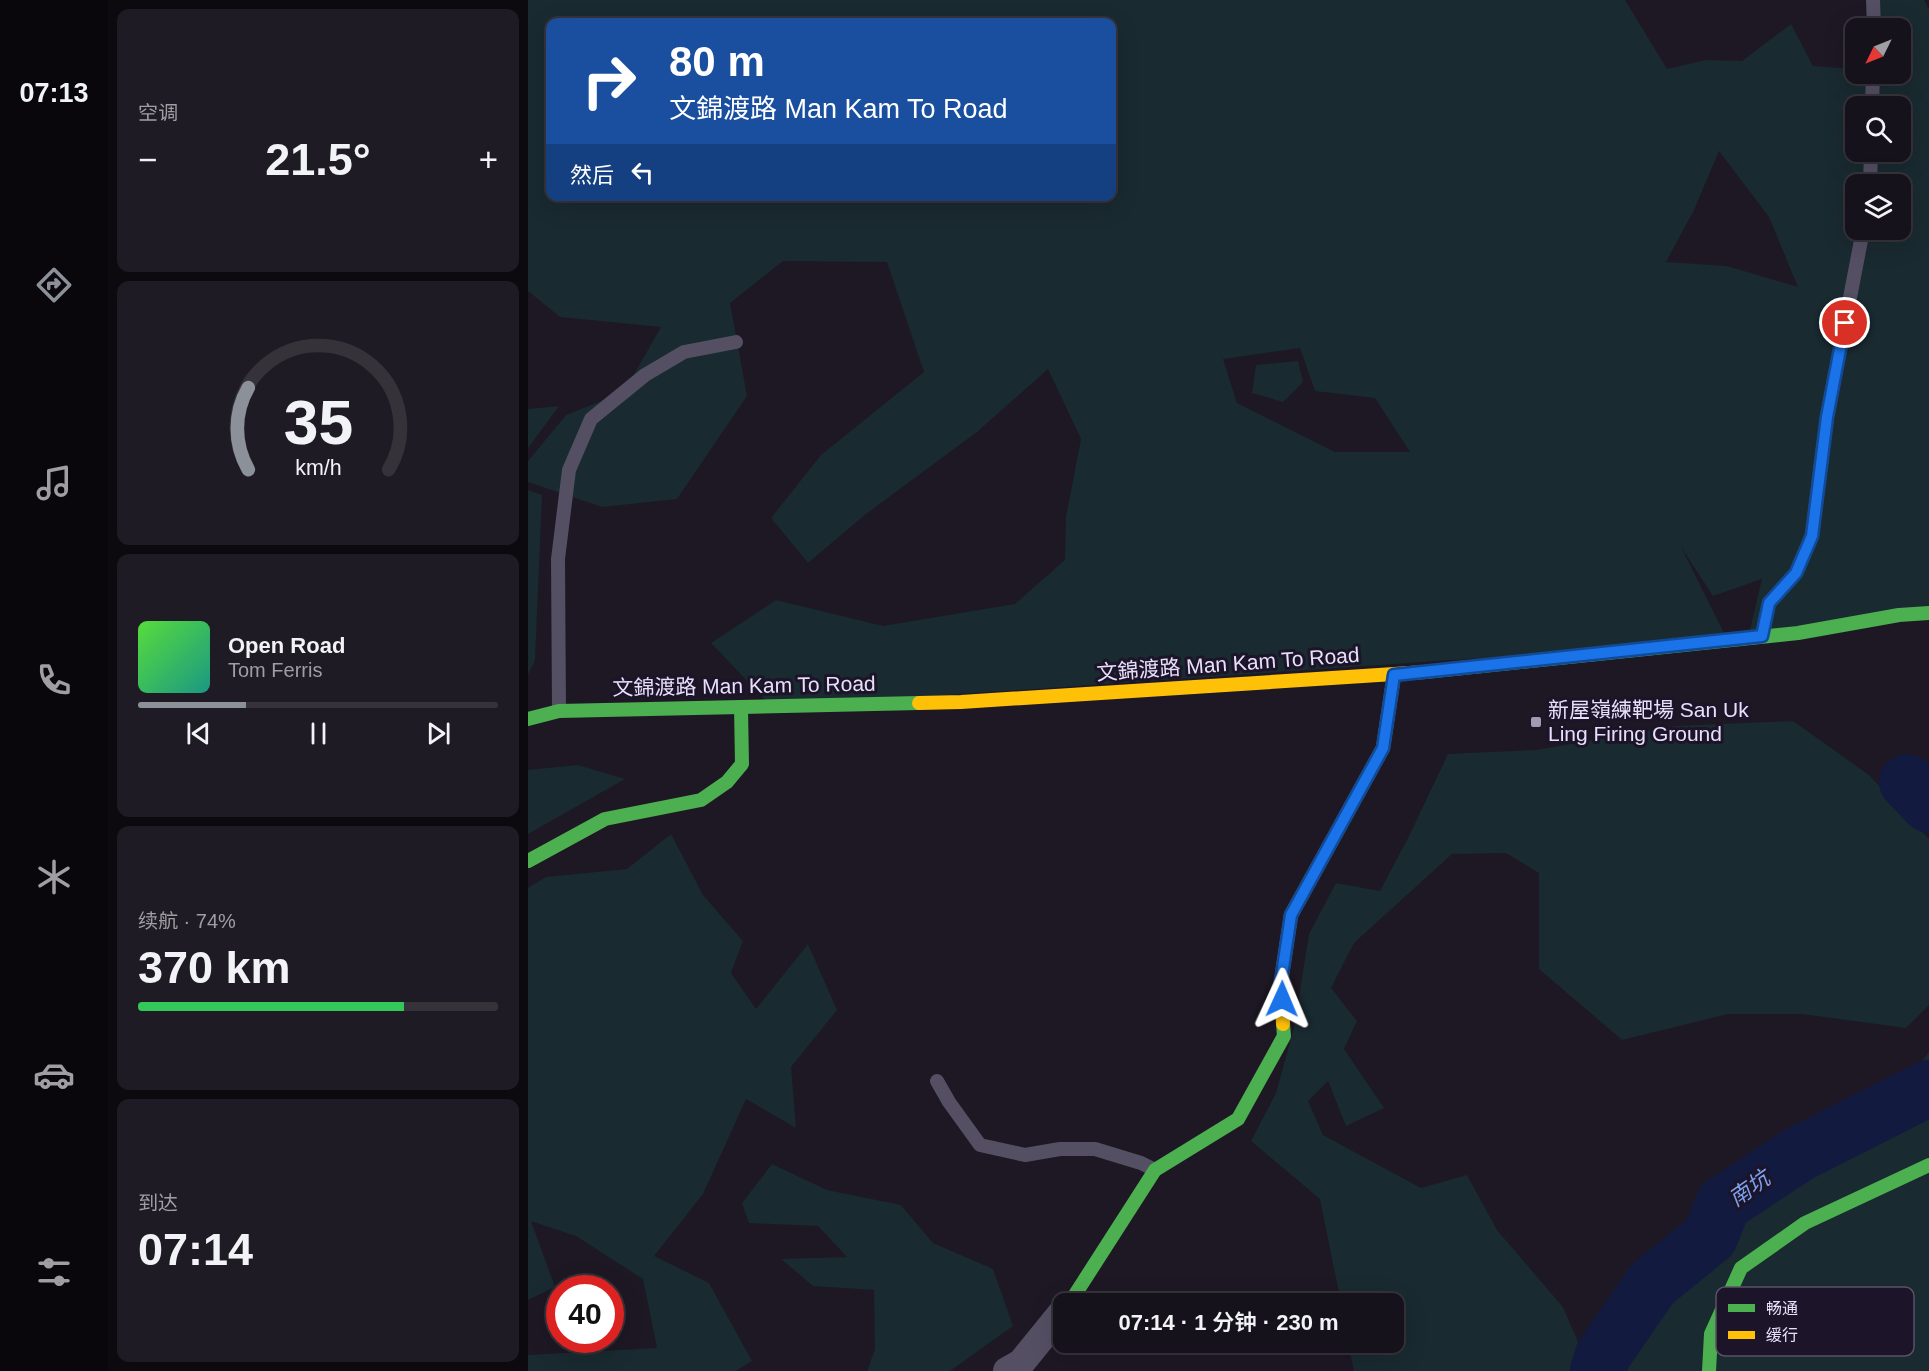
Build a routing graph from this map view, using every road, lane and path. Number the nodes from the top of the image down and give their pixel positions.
1 (1874, 0) edge
2 (1874, 18) edge
3 (1861, 240) edge
4 (736, 342) dead end
5 (1929, 613) edge
6 (1762, 636) junction
7 (1394, 675) junction
8 (741, 708) junction
9 (559, 711) junction
10 (528, 719) edge
11 (528, 861) edge
12 (937, 1081) dead end
13 (1929, 1165) edge
14 (1155, 1170) junction
15 (1732, 1287) edge
16 (1076, 1293) edge
17 (1716, 1323) edge
18 (1053, 1324) edge
19 (1007, 1371) edge
20 (1709, 1371) edge

1 - 2 lane
3 - 6 lane
4 - 9 lane
5 - 6 main road, 文錦渡路 Man Kam To Road
6 - 7 main road, 文錦渡路 Man Kam To Road
7 - 8 main road, 文錦渡路 Man Kam To Road
7 - 14 main road
8 - 9 main road, 文錦渡路 Man Kam To Road
8 - 11 main road
9 - 10 main road, 文錦渡路 Man Kam To Road
12 - 14 lane
13 - 15 main road
14 - 16 main road
17 - 20 main road
18 - 19 street

